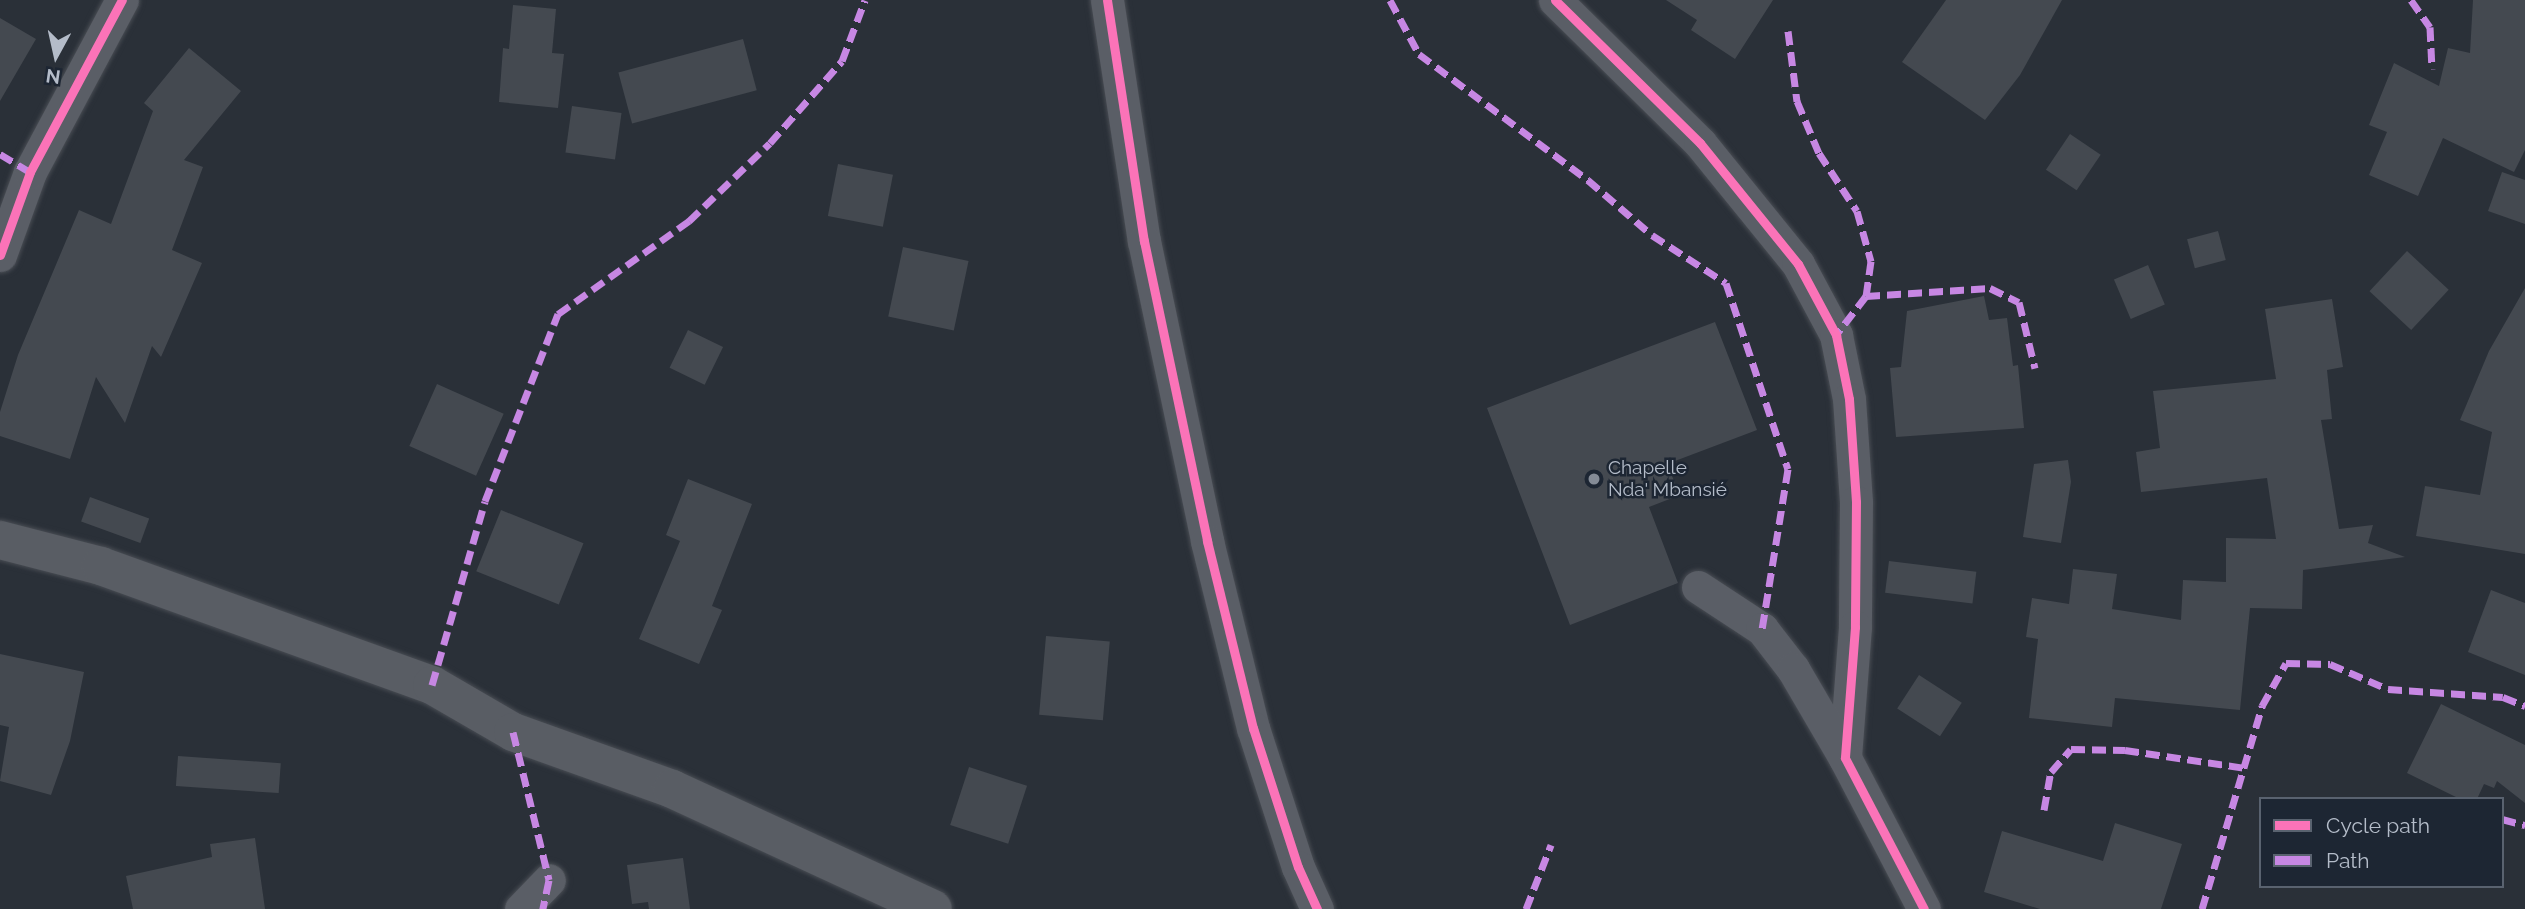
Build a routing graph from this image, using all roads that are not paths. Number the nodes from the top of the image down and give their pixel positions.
1 (122, 0) edge
2 (1107, 0) edge
3 (1555, 0) edge
4 (0, 255) edge
5 (0, 540) edge
6 (1698, 587) dead end
7 (1845, 758) junction
8 (549, 880) dead end
9 (521, 909) edge
10 (933, 909) edge
11 (1317, 909) edge
12 (1924, 909) edge

1 - 4 street
2 - 11 street
3 - 7 street
5 - 10 main road
6 - 7 street
7 - 12 street
8 - 9 street

